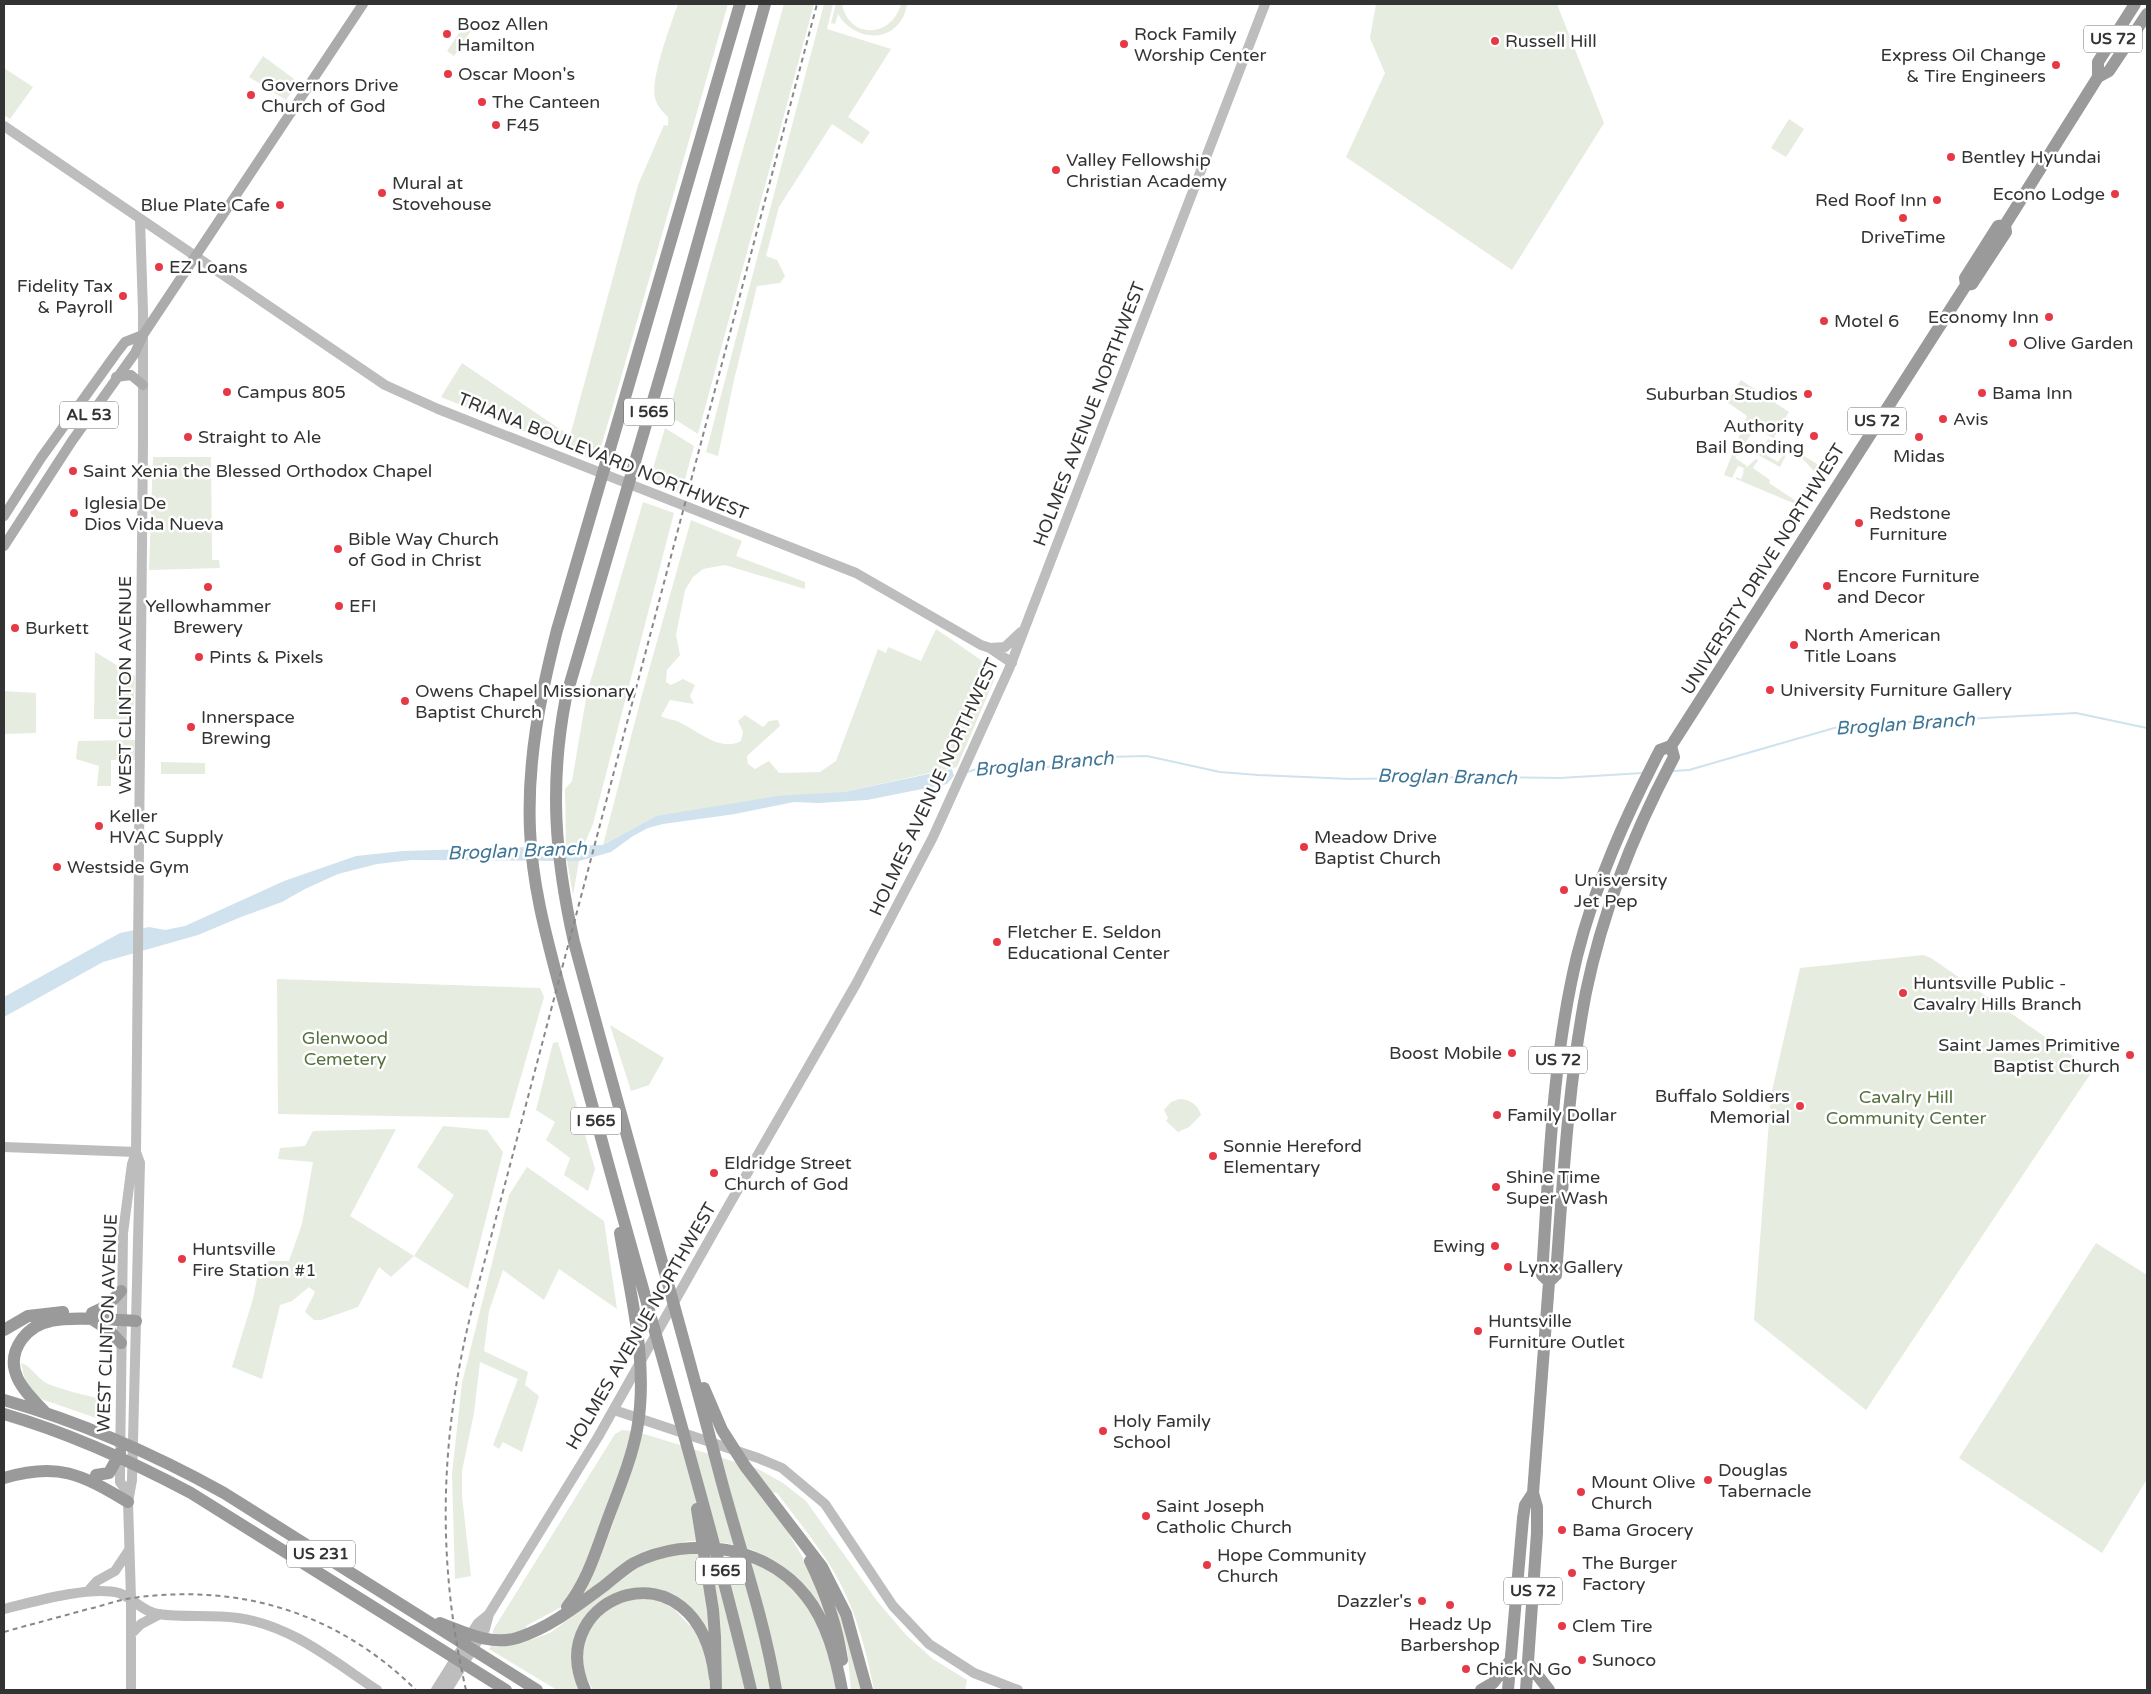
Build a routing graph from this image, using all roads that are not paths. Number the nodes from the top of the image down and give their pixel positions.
1 (362, 4) edge
2 (740, 4) edge
3 (765, 4) edge
4 (1262, 4) edge
5 (2135, 4) edge
6 (2147, 14) edge
7 (2098, 77) junction
8 (4, 126) edge
9 (140, 219) junction
10 (196, 256) junction
11 (142, 336) junction
12 (116, 377) junction
13 (143, 385) junction
14 (4, 516) edge
15 (4, 546) edge
16 (1023, 630) junction
17 (985, 646) junction
18 (1010, 666) junction
19 (1671, 746) junction
20 (1563, 1030) junction
21 (1571, 1088) junction
22 (4, 1147) edge
23 (136, 1152) junction
24 (1551, 1155) junction
25 (612, 1177) junction
26 (1561, 1206) junction
27 (1549, 1282) junction
28 (121, 1291) junction
29 (93, 1316) junction
30 (121, 1317) junction
31 (136, 1318) junction
32 (4, 1330) edge
33 (685, 1341) junction
34 (120, 1343) junction
35 (4, 1400) edge
36 (614, 1410) junction
37 (4, 1414) edge
38 (48, 1414) junction
39 (4, 1420) edge
40 (27, 1421) junction
41 (689, 1452) junction
42 (120, 1453) junction
43 (4, 1471) edge
44 (96, 1475) junction
45 (4, 1478) edge
46 (1533, 1493) junction
47 (128, 1497) junction
48 (796, 1534) junction
49 (128, 1550) junction
50 (89, 1590) junction
51 (131, 1598) junction
52 (4, 1609) edge
53 (160, 1614) junction
54 (489, 1614) junction
55 (418, 1615) junction
56 (554, 1619) junction
57 (131, 1634) junction
58 (1510, 1661) junction
59 (1528, 1663) junction
60 (716, 1684) edge
61 (131, 1690) edge
62 (377, 1690) edge
63 (436, 1690) edge
64 (447, 1690) edge
65 (506, 1690) edge
66 (537, 1690) edge
67 (585, 1690) edge
68 (751, 1690) edge
69 (776, 1690) edge
70 (844, 1690) edge
71 (867, 1690) edge
72 (1018, 1690) edge
73 (1481, 1690) edge
74 (1508, 1690) edge
75 (1526, 1690) edge
76 (1549, 1690) edge

1 - 10 main road, AL 53
2 - 25 highway, I 565
3 - 33 highway, I 565
4 - 16 street, HOLMES AVENUE NORTHWEST
5 - 7 highway, UNIVERSITY DRIVE NORTHWEST / US 72
6 - 7 highway, UNIVERSITY DRIVE NORTHWEST / US 72
7 - 19 highway, UNIVERSITY DRIVE NORTHWEST / US 72
8 - 9 street, TRIANA BOULEVARD NORTHWEST
9 - 10 street, TRIANA BOULEVARD NORTHWEST
9 - 11 street, WEST CLINTON AVENUE
10 - 11 main road, AL 53
10 - 17 street, TRIANA BOULEVARD NORTHWEST
11 - 12 main road, AL 53
11 - 13 street, WEST CLINTON AVENUE
11 - 14 main road, AL 53
12 - 13 main road
12 - 15 main road, AL 53
13 - 23 street, WEST CLINTON AVENUE
16 - 17 street
16 - 18 street, HOLMES AVENUE NORTHWEST
17 - 18 street, TRIANA BOULEVARD NORTHWEST
18 - 36 street, HOLMES AVENUE NORTHWEST
19 - 20 highway, UNIVERSITY DRIVE NORTHWEST / US 72
19 - 21 highway, UNIVERSITY DRIVE NORTHWEST / US 72
20 - 21 highway
20 - 24 highway, UNIVERSITY DRIVE NORTHWEST / US 72
21 - 26 highway, UNIVERSITY DRIVE NORTHWEST / US 72
22 - 23 street
23 - 28 street, WEST CLINTON AVENUE
23 - 31 street, WEST CLINTON AVENUE
24 - 26 highway
24 - 27 highway, UNIVERSITY DRIVE NORTHWEST / US 72
25 - 41 highway, I 565
25 - 56 highway
26 - 27 highway, UNIVERSITY DRIVE NORTHWEST / US 72
27 - 46 highway, UNIVERSITY DRIVE NORTHWEST / US 72
28 - 29 highway
28 - 30 street, WEST CLINTON AVENUE
29 - 30 highway
29 - 32 highway
29 - 34 highway
29 - 38 highway
30 - 31 highway
30 - 34 street, WEST CLINTON AVENUE
31 - 47 street, WEST CLINTON AVENUE
33 - 48 highway
33 - 69 highway, I 565
34 - 42 street, WEST CLINTON AVENUE
35 - 38 highway, US 231
36 - 54 street, HOLMES AVENUE NORTHWEST
36 - 72 street
37 - 40 highway, US 231
38 - 55 highway, US 231
39 - 40 highway
40 - 65 highway, US 231
41 - 60 highway
41 - 68 highway, I 565
42 - 44 highway
42 - 47 street, WEST CLINTON AVENUE
43 - 44 highway
44 - 47 highway
45 - 47 highway
46 - 58 highway, UNIVERSITY DRIVE NORTHWEST / US 72
46 - 59 highway, UNIVERSITY DRIVE NORTHWEST / US 72
47 - 49 street, WEST CLINTON AVENUE
48 - 70 highway
48 - 71 highway
49 - 50 street
49 - 51 street, WEST CLINTON AVENUE
50 - 51 street
50 - 52 street
51 - 53 street
51 - 57 street, WEST CLINTON AVENUE
53 - 57 street
53 - 62 street
54 - 63 street, HOLMES AVENUE NORTHWEST
54 - 64 street, HOLMES AVENUE NORTHWEST
55 - 56 highway
55 - 66 highway, US 231
56 - 70 highway
57 - 61 street, WEST CLINTON AVENUE
58 - 73 highway
58 - 74 highway, UNIVERSITY DRIVE NORTHWEST / US 72
59 - 75 highway, UNIVERSITY DRIVE NORTHWEST / US 72
59 - 76 highway
60 - 67 highway

